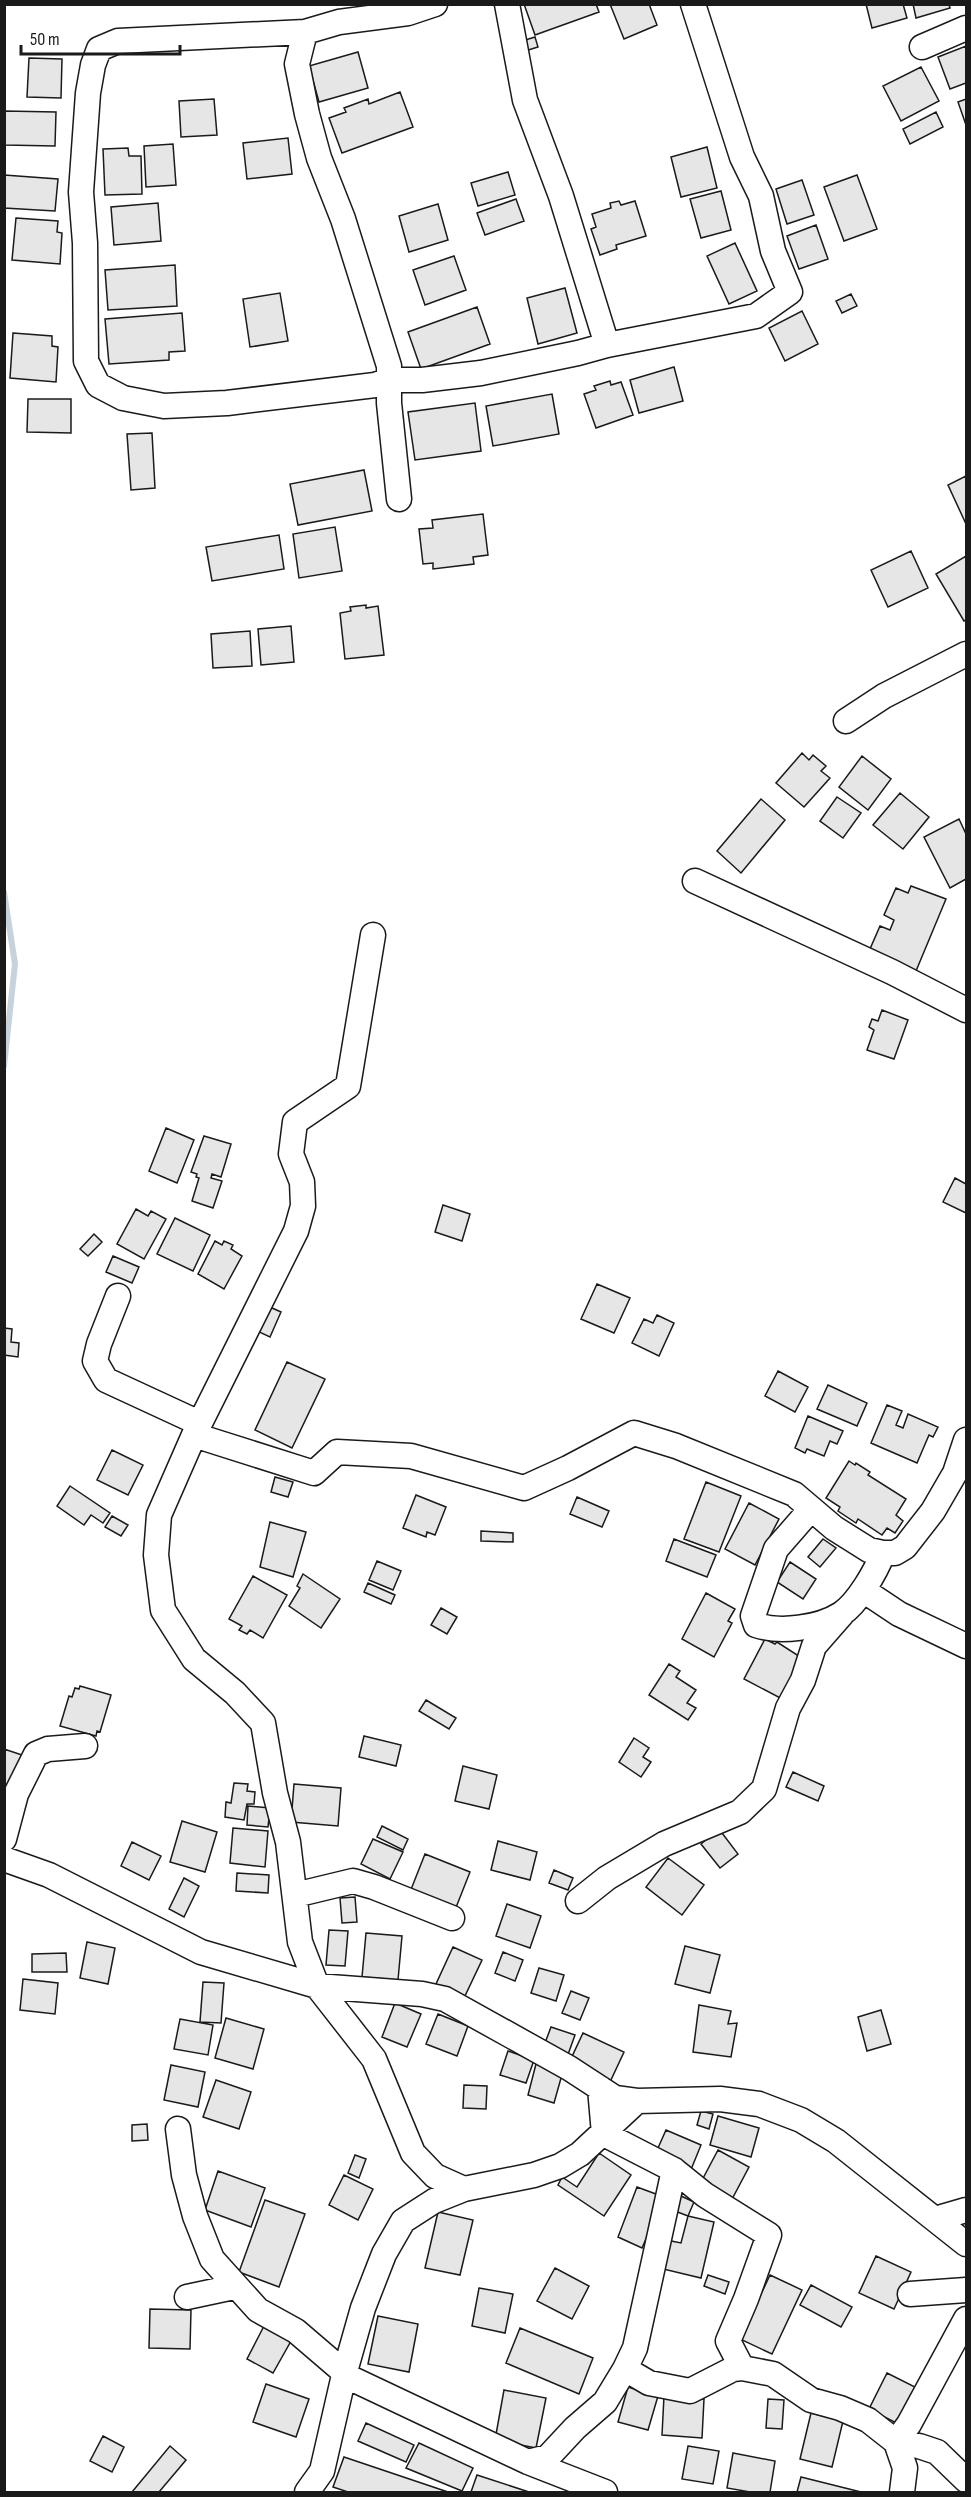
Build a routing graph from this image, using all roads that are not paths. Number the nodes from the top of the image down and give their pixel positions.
1 (435, 4) edge
2 (507, 4) edge
3 (693, 4) edge
4 (966, 28) edge
5 (305, 32) junction
6 (922, 47) dead end
7 (607, 345) junction
8 (389, 380) junction
9 (399, 499) dead end
10 (966, 654) edge
11 (846, 722) dead end
12 (695, 881) dead end
13 (373, 934) dead end
14 (966, 1010) edge
15 (118, 1296) dead end
16 (197, 1429) junction
17 (966, 1440) edge
18 (811, 1509) junction
19 (883, 1553) junction
20 (863, 1590) junction
21 (842, 1614) junction
22 (966, 1646) edge
23 (85, 1746) dead end
24 (4, 1839) edge
25 (4, 1858) edge
26 (295, 1894) junction
27 (578, 1901) dead end
28 (452, 1918) dead end
29 (317, 1986) junction
30 (600, 2088) junction
31 (637, 2101) junction
32 (178, 2129) dead end
33 (604, 2134) junction
34 (674, 2170) junction
35 (464, 2189) junction
36 (966, 2210) edge
37 (935, 2219) junction
38 (966, 2244) edge
39 (234, 2287) junction
40 (966, 2290) edge
41 (910, 2294) dead end
42 (187, 2296) dead end
43 (966, 2319) edge
44 (742, 2368) junction
45 (625, 2369) junction
46 (345, 2374) junction
47 (896, 2442) junction
48 (528, 2462) junction
49 (966, 2480) edge
50 (307, 2493) edge
51 (605, 2493) edge
52 (902, 2493) edge

1 - 5 street
2 - 7 street
3 - 7 street
4 - 6 street
5 - 8 street
5 - 8 street
7 - 8 street
8 - 9 street
10 - 11 street
12 - 14 street
13 - 16 street
15 - 16 street
16 - 18 street
16 - 26 street
17 - 19 street
18 - 19 street
18 - 21 street
19 - 20 street
20 - 21 street
20 - 22 street
21 - 27 street
23 - 24 street
25 - 29 street
26 - 28 street
26 - 29 street
29 - 30 street
29 - 35 street
30 - 31 street
30 - 33 street
31 - 33 street
31 - 37 street
32 - 39 street
33 - 34 street
33 - 35 street
34 - 44 street
34 - 45 street
35 - 46 street
36 - 37 street
37 - 38 street
39 - 42 street
39 - 46 street
40 - 41 street
43 - 47 street
44 - 45 street
44 - 47 street
45 - 48 street
46 - 48 street
46 - 50 street
47 - 49 street
47 - 52 street
48 - 51 street

